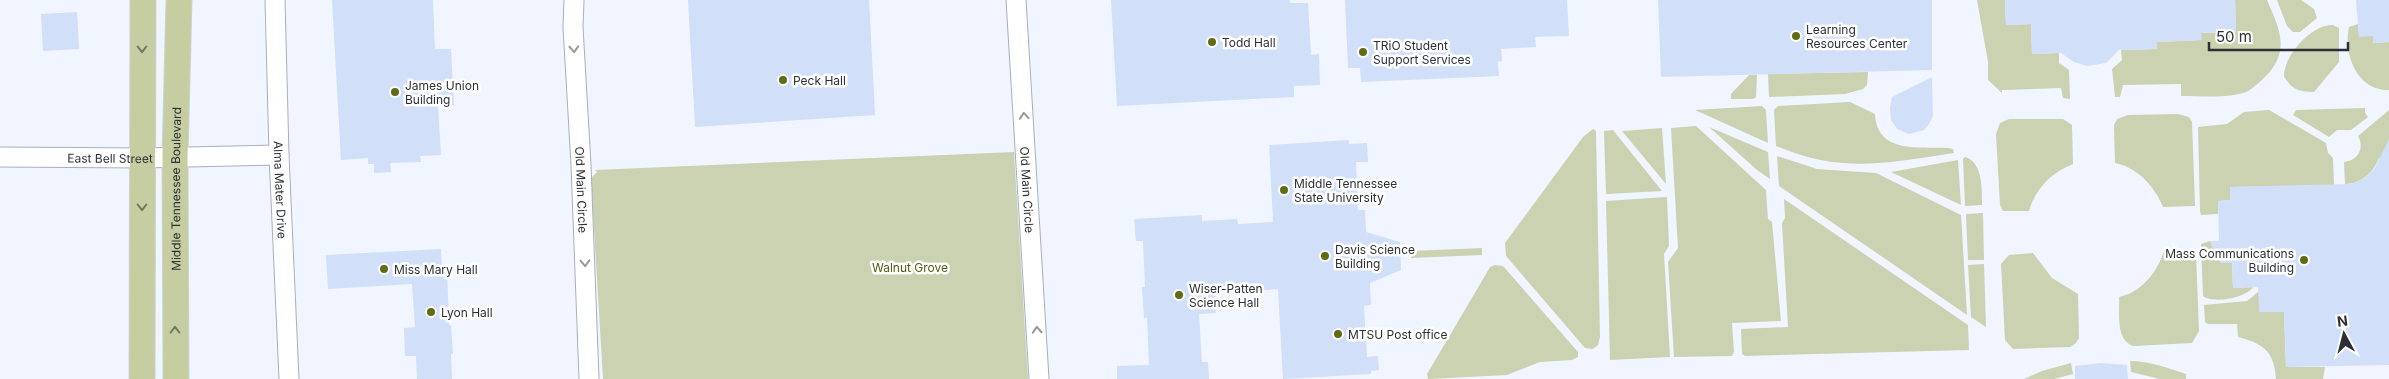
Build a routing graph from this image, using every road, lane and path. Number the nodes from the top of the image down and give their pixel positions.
1 (142, 0) edge
2 (179, 0) edge
3 (275, 0) edge
4 (574, 0) edge
5 (1016, 0) edge
6 (279, 155) junction
7 (0, 156) edge
8 (175, 157) junction
9 (142, 158) junction
10 (142, 379) edge
11 (176, 379) edge
12 (289, 379) edge
13 (589, 379) edge
14 (1039, 379) edge

1 -> 9 main road
2 - 8 main road, Middle Tennessee Boulevard
3 - 6 street, Alma Mater Drive
4 -> 13 street, Old Main Circle
14 -> 5 street, Old Main Circle
6 - 8 street, East Bell Street
6 - 12 street, Alma Mater Drive
7 - 9 street, East Bell Street
8 - 9 street, East Bell Street
11 -> 8 main road, Middle Tennessee Boulevard
9 -> 10 main road

